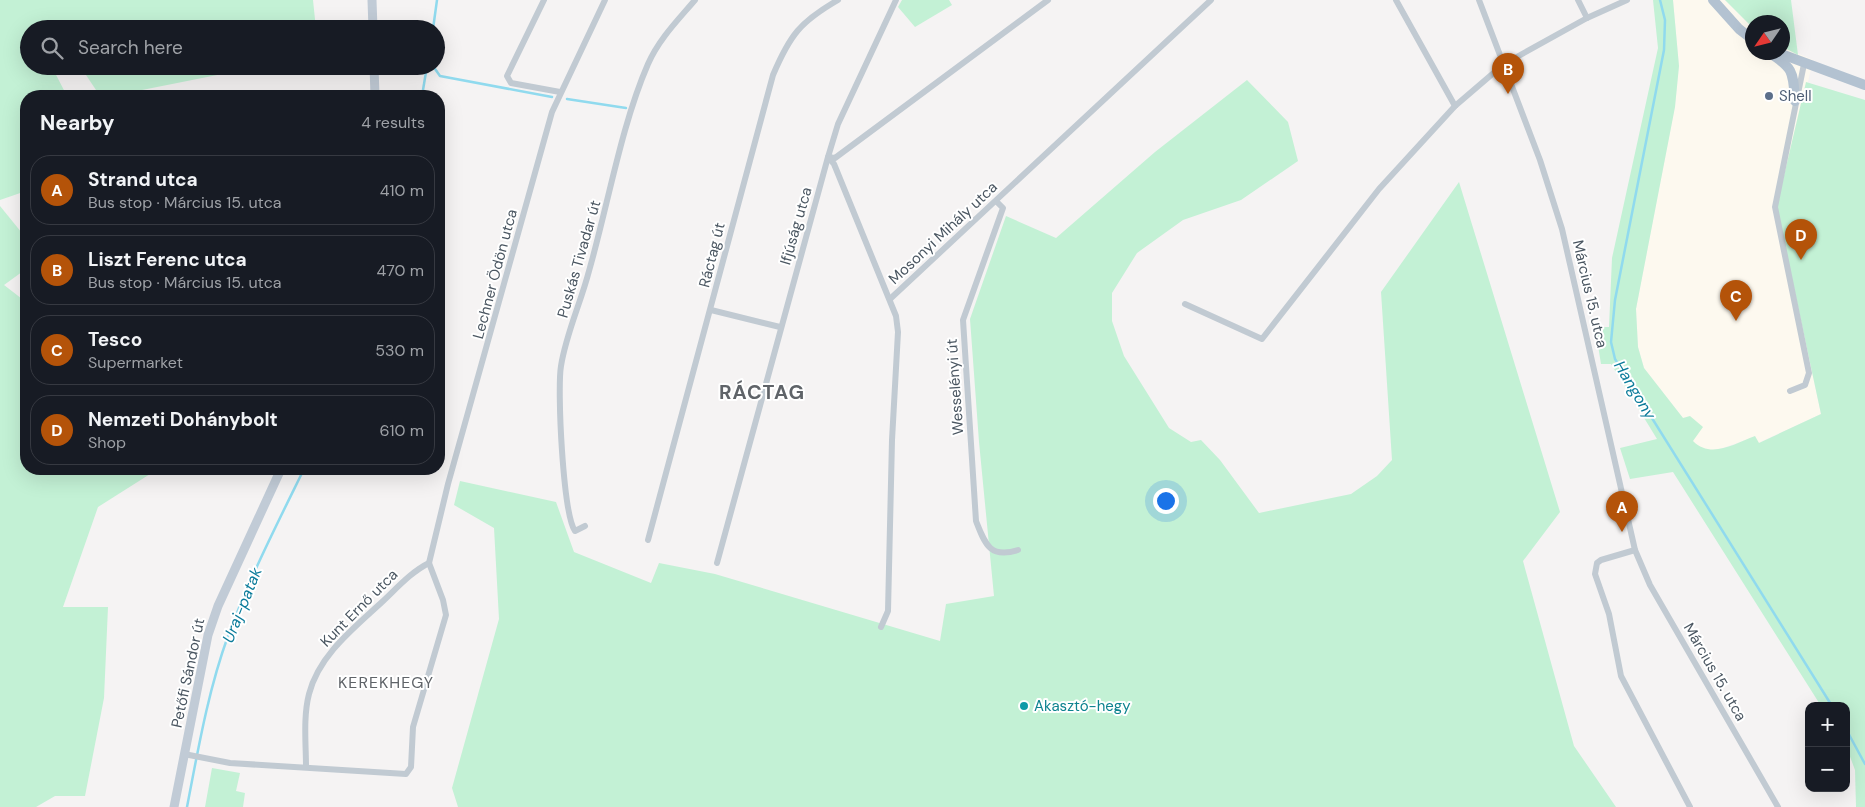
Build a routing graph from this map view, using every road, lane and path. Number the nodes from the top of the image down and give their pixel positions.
1 (372, 0) edge
2 (544, 0) edge
3 (605, 0) edge
4 (695, 0) edge
5 (838, 0) edge
6 (896, 0) edge
7 (1048, 0) edge
8 (1211, 0) edge
9 (1396, 0) edge
10 (1479, 0) edge
11 (1578, 0) edge
12 (1627, 0) edge
13 (1713, 0) edge
14 (1587, 18) junction
15 (373, 20) edge
16 (1745, 34) edge
17 (1790, 58) edge
18 (1779, 60) edge
19 (1504, 64) junction
20 (1804, 64) junction
21 (374, 75) edge
22 (1865, 85) edge
23 (375, 90) edge
24 (560, 92) junction
25 (1795, 101) junction
26 (1455, 106) junction
27 (828, 157) junction
28 (996, 201) junction
29 (890, 299) junction
30 (1185, 304) dead end
31 (712, 310) junction
32 (780, 327) junction
33 (1790, 391) dead end
34 (278, 475) edge
35 (585, 526) dead end
36 (648, 540) dead end
37 (1018, 550) dead end
38 (1635, 550) junction
39 (429, 562) junction
40 (717, 563) dead end
41 (881, 627) dead end
42 (187, 755) junction
43 (306, 767) junction
44 (174, 807) edge
45 (1690, 807) edge
46 (1778, 807) edge

1 - 15 street
2 - 24 street
3 - 24 street, Lechner Ödön utca
4 - 35 street, Puskás Tivadar út
5 - 31 street, Ráctag út
6 - 27 street
7 - 27 street
8 - 28 street, Mosonyi Mihály utca
9 - 26 street
10 - 19 street, Március 15. utca
11 - 14 street
12 - 14 street
13 - 16 main road
14 - 19 street
17 - 20 main road
18 - 25 main road
19 - 26 street
19 - 38 street, Március 15. utca
20 - 22 main road
20 - 25 street
21 - 23 street
24 - 39 street, Lechner Ödön utca
25 - 33 street
26 - 30 street
27 - 29 street
27 - 32 street, Ifjúság utca
28 - 29 street, Mosonyi Mihály utca
28 - 37 street, Wesselényi út
29 - 41 street, Mosonyi Mihály utca
31 - 32 street
31 - 36 street, Ráctag út
32 - 40 street, Ifjúság utca
34 - 42 street, Petőfi Sándor út
38 - 45 street
38 - 46 street, Március 15. utca
39 - 43 street, Kunt Ernő utca
39 - 43 street
42 - 43 street
42 - 44 street, Petőfi Sándor út

